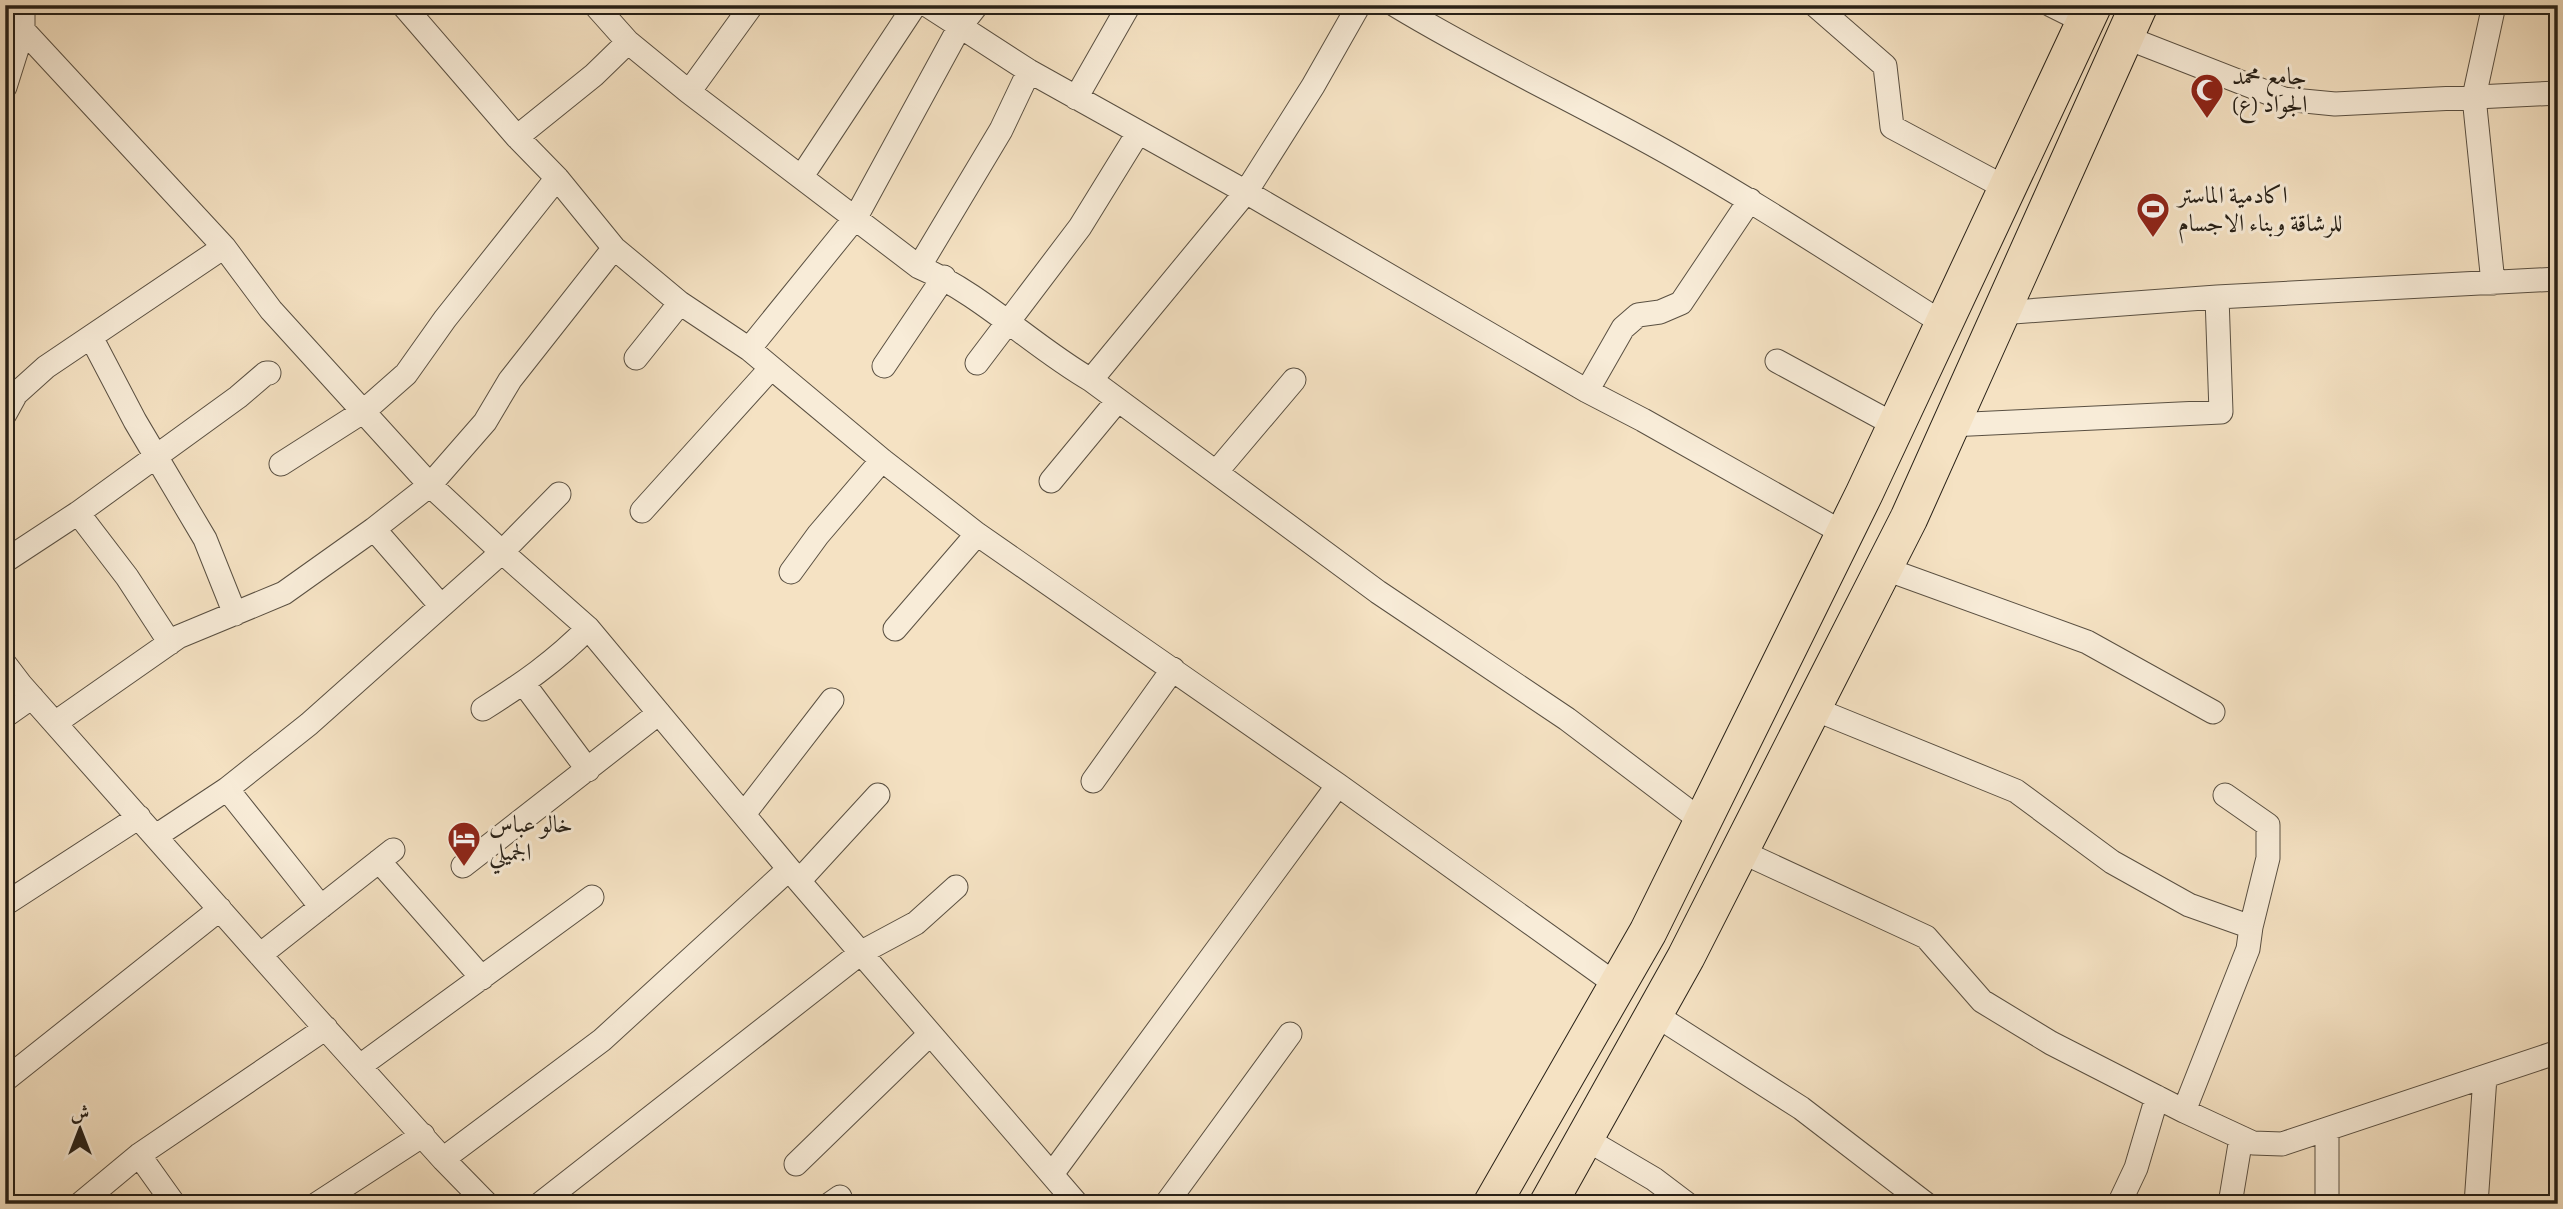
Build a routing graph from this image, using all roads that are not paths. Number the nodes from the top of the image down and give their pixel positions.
1 (23, 5) edge
2 (403, 5) edge
3 (595, 5) edge
4 (752, 5) edge
5 (915, 5) edge
6 (927, 5) edge
7 (977, 5) edge
8 (1129, 5) edge
9 (1359, 5) edge
10 (1395, 5) edge
11 (1815, 5) edge
12 (2051, 5) edge
13 (2494, 5) edge
14 (2089, 14) edge
15 (2132, 21) edge
16 (959, 28) junction
17 (23, 30) junction
18 (628, 41) junction
19 (1029, 71) junction
20 (5, 87) edge
21 (689, 92) junction
22 (2558, 93) edge
23 (2474, 97) junction
24 (1076, 98) junction
25 (1138, 133) junction
26 (517, 137) junction
27 (802, 176) junction
28 (557, 178) junction
29 (2006, 188) junction
30 (1246, 192) junction
31 (1750, 200) junction
32 (856, 217) junction
33 (224, 247) junction
34 (614, 248) junction
35 (919, 267) junction
36 (944, 277) junction
37 (2558, 279) edge
38 (2493, 283) junction
39 (1959, 291) junction
40 (2217, 297) junction
41 (680, 303) junction
42 (2000, 313) junction
43 (1007, 323) junction
44 (1944, 324) junction
45 (91, 337) junction
46 (749, 349) junction
47 (636, 358) dead end
48 (1777, 362) dead end
49 (977, 363) dead end
50 (884, 366) dead end
51 (771, 368) junction
52 (269, 373) dead end
53 (1091, 380) junction
54 (1294, 380) dead end
55 (1587, 391) junction
56 (1118, 400) junction
57 (364, 411) junction
58 (5, 414) edge
59 (1895, 425) junction
60 (1950, 425) junction
61 (156, 454) junction
62 (882, 460) junction
63 (281, 464) dead end
64 (1217, 471) junction
65 (1051, 481) dead end
66 (430, 485) junction
67 (559, 494) dead end
68 (642, 511) dead end
69 (78, 513) junction
70 (374, 529) junction
71 (977, 534) junction
72 (1845, 534) junction
73 (502, 552) junction
74 (5, 561) edge
75 (1883, 568) junction
76 (791, 572) dead end
77 (441, 606) junction
78 (235, 614) junction
79 (588, 628) junction
80 (895, 629) dead end
81 (170, 643) junction
82 (5, 664) edge
83 (1173, 669) junction
84 (524, 684) junction
85 (32, 697) junction
86 (832, 701) dead end
87 (1812, 708) junction
88 (482, 709) dead end
89 (2213, 712) dead end
90 (659, 713) junction
91 (5, 716) edge
92 (55, 723) junction
93 (587, 770) junction
94 (1093, 781) dead end
95 (1338, 785) junction
96 (227, 789) junction
97 (878, 795) dead end
98 (2225, 795) dead end
99 (744, 814) junction
100 (139, 817) junction
101 (1703, 822) junction
102 (156, 836) junction
103 (1740, 851) junction
104 (463, 866) dead end
105 (794, 875) junction
106 (957, 887) dead end
107 (592, 897) dead end
108 (5, 904) edge
109 (321, 907) junction
110 (220, 909) junction
111 (2251, 927) junction
112 (862, 952) junction
113 (260, 955) junction
114 (482, 978) junction
115 (1617, 985) junction
116 (1654, 1014) junction
117 (326, 1028) junction
118 (930, 1034) junction
119 (1290, 1034) dead end
120 (2558, 1052) edge
121 (360, 1066) junction
122 (2485, 1077) junction
123 (5, 1080) edge
124 (2157, 1097) junction
125 (2184, 1111) junction
126 (2327, 1130) junction
127 (423, 1135) junction
128 (2241, 1138) junction
129 (1586, 1139) junction
130 (139, 1155) junction
131 (443, 1158) junction
132 (796, 1164) dead end
133 (1052, 1174) junction
134 (80, 1204) edge
135 (174, 1204) edge
136 (317, 1204) edge
137 (488, 1204) edge
138 (540, 1204) edge
139 (1077, 1204) edge
140 (1166, 1204) edge
141 (1492, 1204) edge
142 (1548, 1204) edge
143 (1687, 1204) edge
144 (1926, 1204) edge
145 (2119, 1204) edge
146 (2230, 1204) edge
147 (2327, 1204) edge
148 (2476, 1204) edge

1 - 17 street
2 - 26 street
3 - 18 street
4 - 21 street
5 - 27 street
6 - 16 street
7 - 16 street
8 - 24 street
9 - 30 street
10 - 31 street
11 - 29 street
12 - 14 street
13 - 23 street
14 - 15 main road
14 - 29 main road
15 - 23 street
15 - 42 main road
16 - 19 street
16 - 32 street
17 - 20 street
17 - 33 street
18 - 21 street
18 - 26 street
19 - 24 street
19 - 35 street
21 - 27 street
22 - 23 street
23 - 38 street
24 - 25 street
25 - 30 street
25 - 43 street
26 - 28 street
27 - 32 street
28 - 34 street
28 - 57 street
29 - 39 main road
30 - 53 street
30 - 55 street
31 - 44 street
31 - 55 street
32 - 35 street
32 - 46 street
33 - 45 street
33 - 57 street
34 - 41 street
34 - 66 street
35 - 36 street
36 - 43 street
36 - 50 street
37 - 38 street
38 - 40 street
39 - 42 main road
39 - 44 main road
40 - 42 street
40 - 60 street
41 - 46 street
41 - 47 street
42 - 60 main road
43 - 49 street
43 - 53 street
44 - 59 main road
45 - 58 street
45 - 61 street
46 - 51 street
48 - 59 street
51 - 62 street
51 - 68 street
52 - 61 street
53 - 56 street
54 - 64 street
55 - 72 street
56 - 64 street
56 - 65 street
57 - 63 street
57 - 66 street
59 - 72 main road
60 - 75 main road
61 - 69 street
61 - 78 street
62 - 71 street
62 - 76 street
64 - 101 street
66 - 70 street
66 - 73 street
67 - 73 street
69 - 74 street
69 - 81 street
70 - 77 street
70 - 78 street
71 - 80 street
71 - 83 street
72 - 101 main road
73 - 77 street
73 - 79 street
75 - 87 main road
75 - 89 street
77 - 96 street
78 - 81 street
79 - 84 street
79 - 90 street
81 - 92 street
82 - 85 street
83 - 94 street
83 - 95 street
84 - 88 street
84 - 93 street
85 - 91 street
85 - 92 street
86 - 99 street
87 - 103 main road
87 - 111 street
90 - 93 street
90 - 99 street
92 - 100 street
93 - 104 street
95 - 115 street
95 - 133 street
96 - 102 street
96 - 109 street
97 - 105 street
98 - 111 street
99 - 105 street
100 - 102 street
100 - 108 street
101 - 115 main road
102 - 110 street
103 - 116 main road
103 - 124 street
105 - 112 street
105 - 131 street
106 - 112 street
107 - 114 street
109 - 113 street
109 - 114 street
110 - 113 street
110 - 123 street
111 - 125 street
112 - 118 street
112 - 138 street
113 - 117 street
114 - 121 street
115 - 141 main road
116 - 129 main road
116 - 144 street
117 - 121 street
117 - 130 street
118 - 132 street
118 - 133 street
119 - 140 street
120 - 122 street
121 - 127 street
122 - 126 street
122 - 148 street
124 - 125 street
124 - 145 street
125 - 128 street
126 - 128 street
126 - 147 street
127 - 131 street
127 - 136 street
128 - 146 street
129 - 142 main road
129 - 143 street
130 - 134 street
130 - 135 street
131 - 137 street
133 - 139 street

